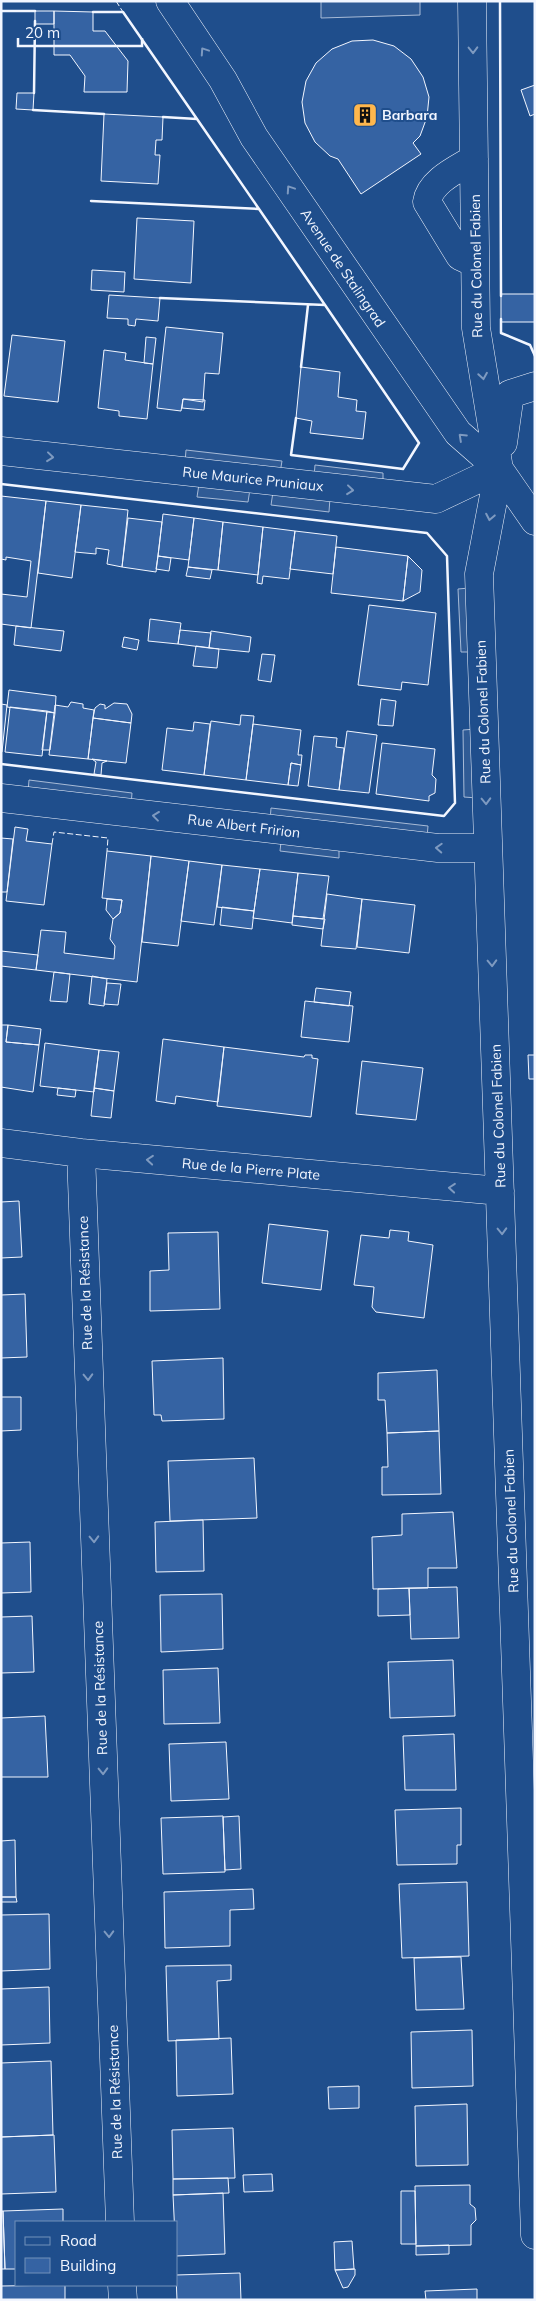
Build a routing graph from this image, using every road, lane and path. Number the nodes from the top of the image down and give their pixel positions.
1 (170, 1) edge
2 (472, 1) edge
3 (474, 158) junction
4 (475, 263) junction
5 (535, 386) edge
6 (1, 451) edge
7 (499, 469) junction
8 (535, 521) edge
9 (1, 798) edge
10 (488, 848) junction
11 (1, 1143) edge
12 (80, 1153) junction
13 (500, 1191) junction
14 (120, 2221) edge
15 (535, 2235) edge
16 (122, 2286) edge
17 (123, 2300) edge

7 -> 1 street, Avenue de Stalingrad
2 -> 3 street, Rue du Colonel Fabien
3 - 4 street, Rue du Colonel Fabien
3 - 4 street
4 -> 7 street, Rue du Colonel Fabien
5 - 7 street
6 -> 7 street, Rue Maurice Pruniaux
7 - 8 street, Avenue de Stalingrad
7 -> 10 street, Rue du Colonel Fabien
10 -> 9 street, Rue Albert Fririon
10 -> 13 street, Rue du Colonel Fabien
11 - 12 street, Rue de la Pierre Plate
13 -> 12 street, Rue de la Pierre Plate
12 -> 14 street, Rue de la Résistance
13 -> 15 street, Rue du Colonel Fabien
16 - 17 street

